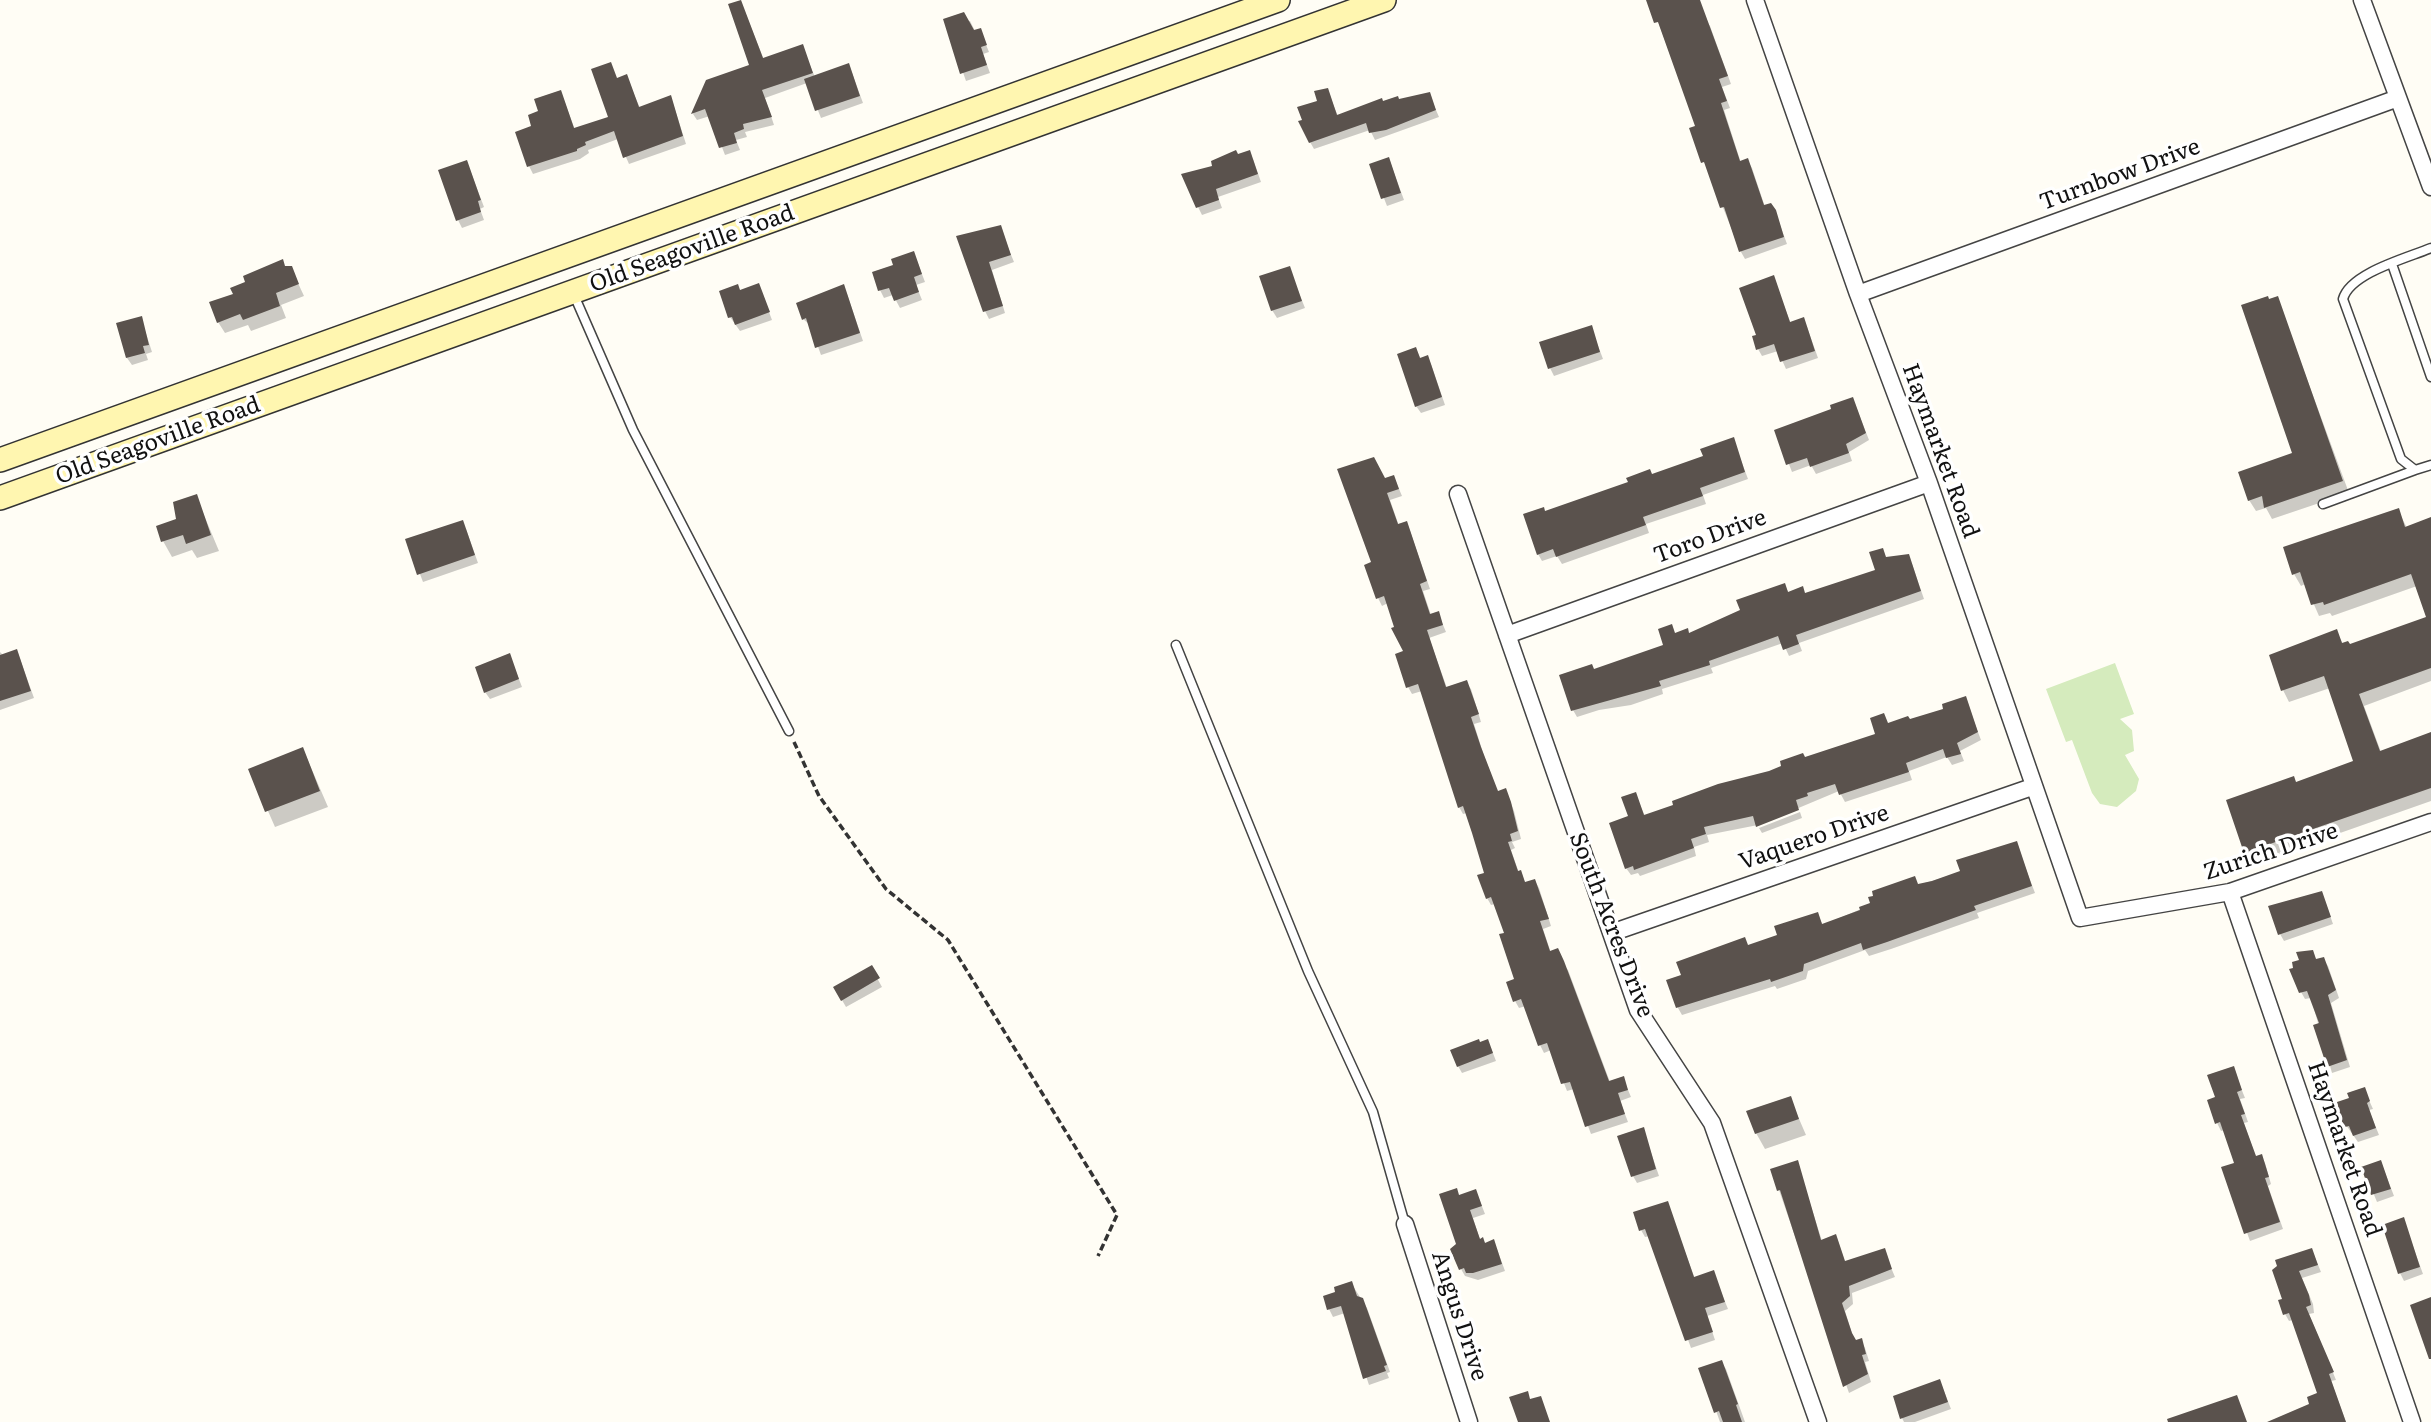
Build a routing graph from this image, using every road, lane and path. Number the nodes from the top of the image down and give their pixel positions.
1 (1278, 0) edge
2 (1384, 0) edge
3 (1755, 0) edge
4 (2362, 0) edge
5 (1340, 7) edge
6 (2398, 98) junction
7 (826, 163) junction
8 (2431, 187) edge
9 (837, 196) junction
10 (2431, 248) edge
11 (561, 259) junction
12 (2392, 264) junction
13 (573, 292) junction
14 (1858, 294) junction
15 (332, 341) junction
16 (344, 374) junction
17 (2431, 377) edge
18 (111, 420) junction
19 (123, 454) junction
20 (0, 460) edge
21 (2431, 464) edge
22 (2416, 470) junction
23 (1929, 483) junction
24 (1458, 494) dead end
25 (0, 498) edge
26 (2323, 504) dead end
27 (1507, 635) junction
28 (1176, 645) dead end
29 (789, 731) joint
30 (2032, 787) junction
31 (2431, 822) edge
32 (2230, 892) junction
33 (2080, 918) joint
34 (1611, 933) junction
35 (1405, 1224) joint
36 (1098, 1256) dead end
37 (1469, 1422) edge
38 (1818, 1422) edge
39 (2412, 1422) edge

1 - 7 main road, Old Seagoville Road
2 - 5 main road, Old Seagoville Road
3 - 14 street, Haymarket Road
4 - 6 street
5 - 9 main road, Old Seagoville Road
6 - 8 street
6 - 14 street, Turnbow Drive
7 - 9 main road
7 - 11 main road, Old Seagoville Road
9 - 13 main road, Old Seagoville Road
10 - 12 lane
11 - 13 main road
11 - 15 main road, Old Seagoville Road
12 - 17 lane
12 - 22 lane
13 - 16 main road, Old Seagoville Road
13 - 29 lane
14 - 23 street, Haymarket Road
15 - 16 main road
15 - 18 main road, Old Seagoville Road
16 - 19 main road, Old Seagoville Road
18 - 19 main road
18 - 20 main road, Old Seagoville Road
19 - 25 main road, Old Seagoville Road
21 - 22 lane
22 - 26 lane
23 - 27 street, Toro Drive
23 - 30 street, Haymarket Road
24 - 27 street, South Acres Drive
27 - 34 street, South Acres Drive
28 - 35 lane
29 - 36 path
30 - 33 street, Haymarket Road
30 - 34 street, Vaquero Drive
31 - 32 street, Zurich Drive
32 - 33 street, Zurich Drive
32 - 39 street, Haymarket Road
34 - 38 street, South Acres Drive
35 - 37 street, Angus Drive

